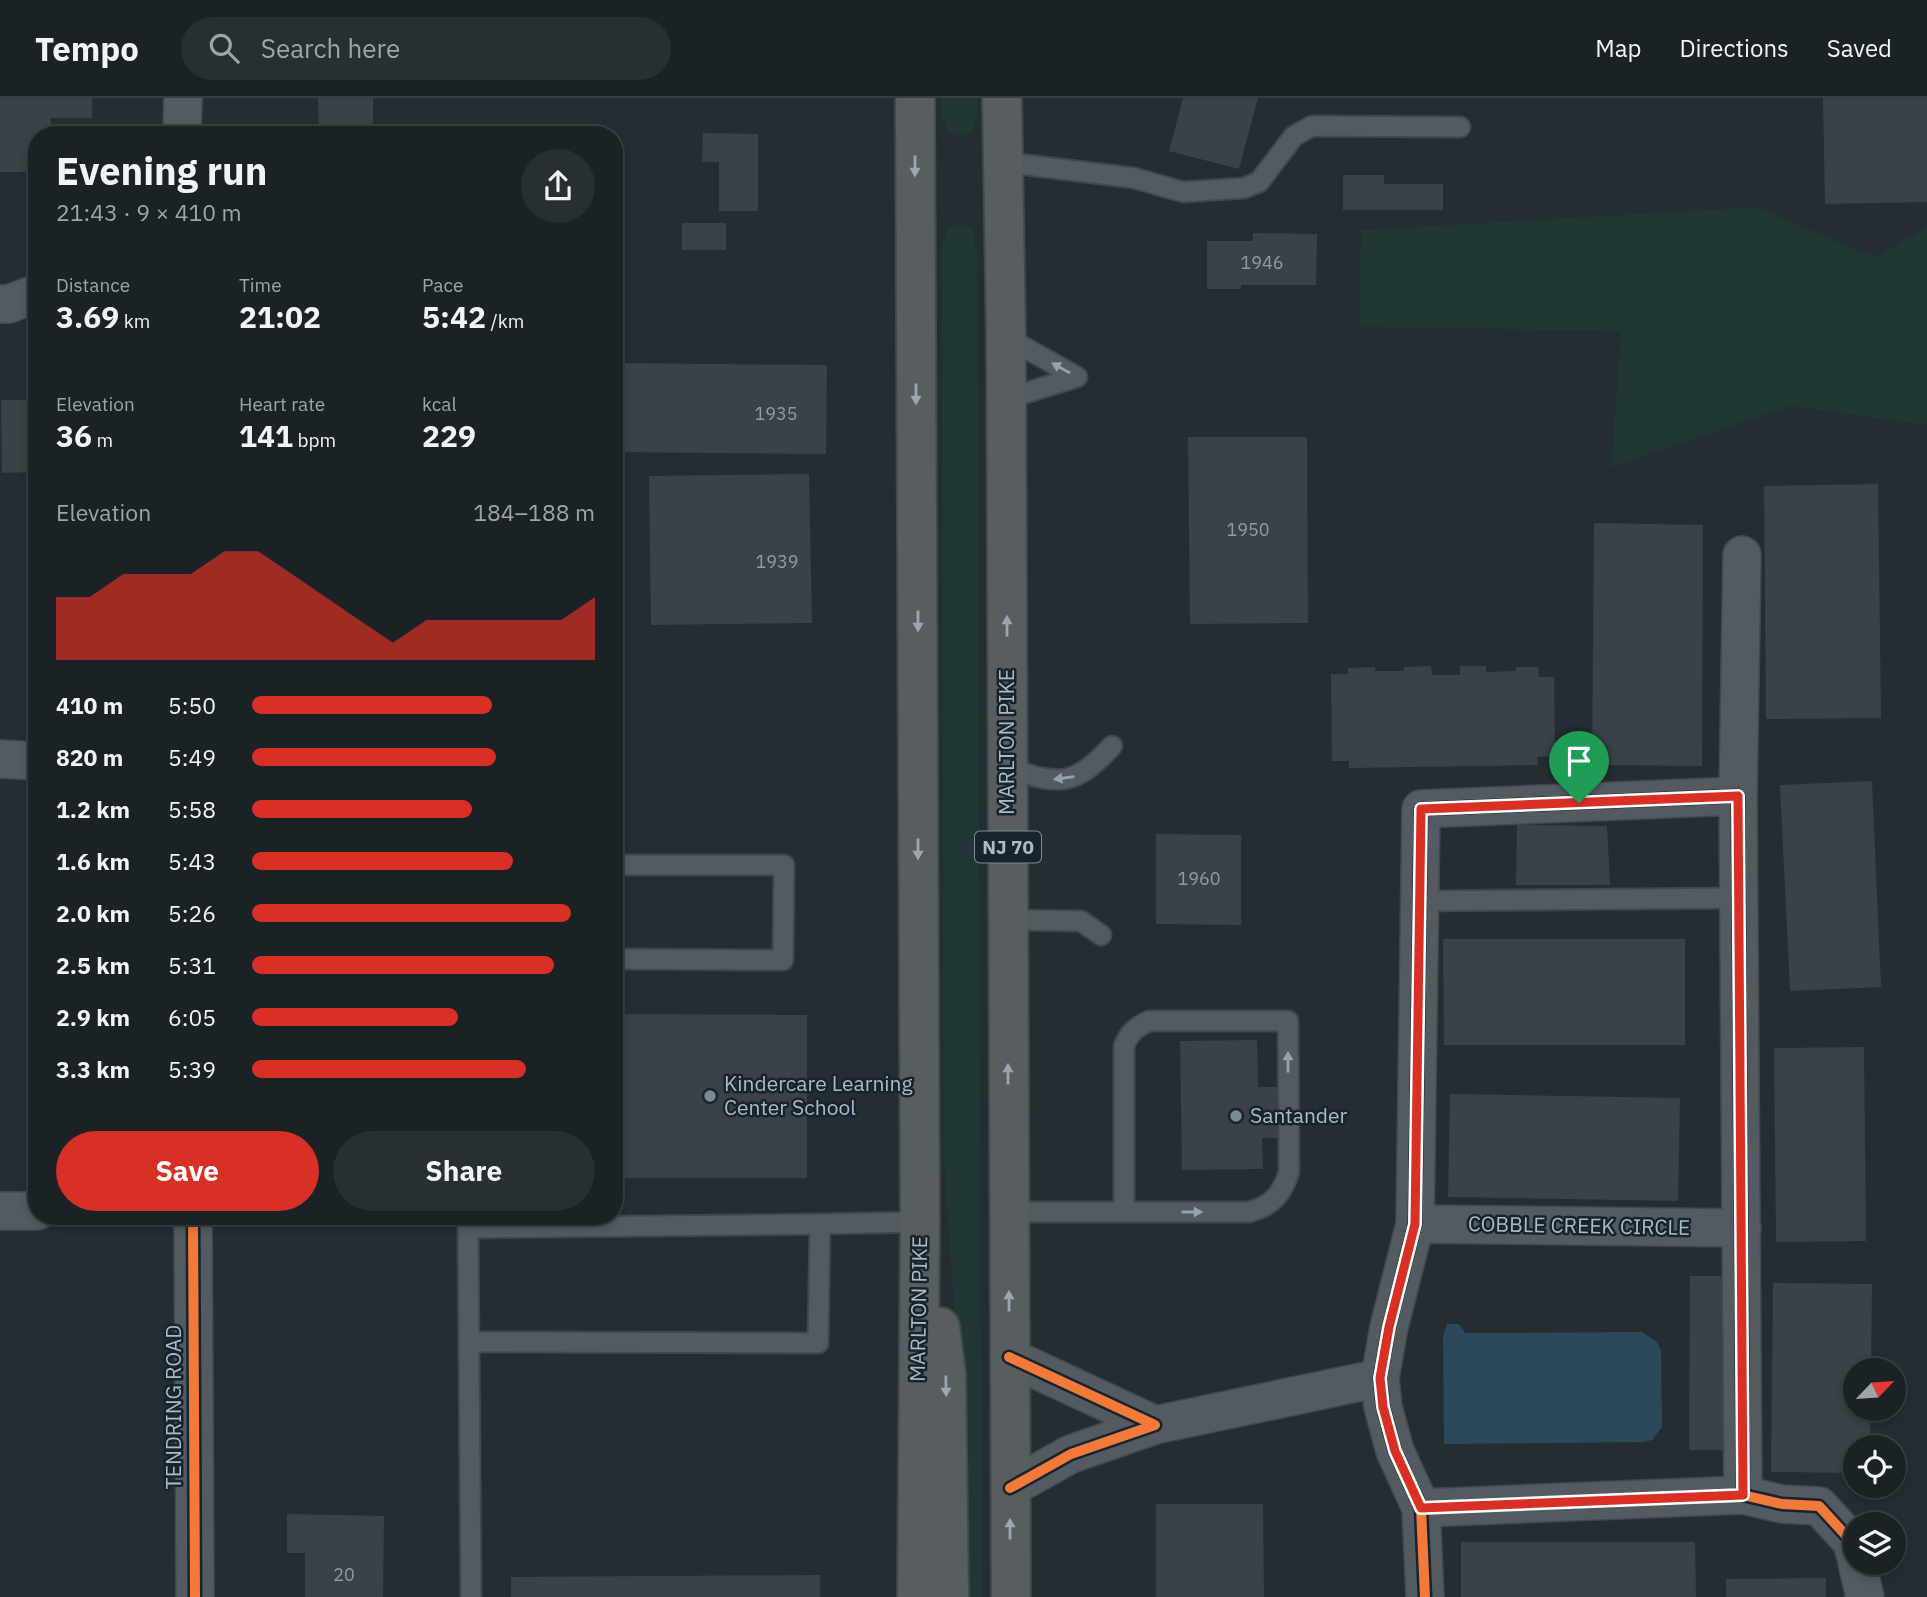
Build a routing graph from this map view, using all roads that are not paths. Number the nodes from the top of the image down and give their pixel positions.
1 (183, 98) edge
2 (915, 98) edge
3 (1002, 98) edge
4 (183, 126) edge
5 (1460, 127) dead end
6 (1002, 162) junction
7 (28, 297) edge
8 (0, 304) edge
9 (1006, 337) junction
10 (1006, 399) junction
11 (1742, 555) dead end
12 (1112, 746) dead end
13 (0, 759) edge
14 (28, 761) edge
15 (1007, 767) junction
16 (1738, 796) junction
17 (623, 865) edge
18 (1739, 898) junction
19 (1419, 901) junction
20 (1008, 920) junction
21 (1101, 935) dead end
22 (623, 960) edge
23 (0, 1211) edge
24 (28, 1211) edge
25 (1009, 1212) junction
26 (1124, 1212) junction
27 (920, 1222) junction
28 (623, 1223) edge
29 (820, 1224) junction
30 (1415, 1224) junction
31 (192, 1225) edge
32 (468, 1225) edge
33 (1742, 1228) junction
34 (470, 1342) junction
35 (1009, 1357) junction
36 (1380, 1378) junction
37 (1155, 1425) junction
38 (1010, 1488) junction
39 (1743, 1495) junction
40 (1421, 1508) junction
41 (1843, 1532) edge
42 (1860, 1575) edge
43 (195, 1597) edge
44 (471, 1597) edge
45 (917, 1597) edge
46 (949, 1597) edge
47 (1011, 1597) edge
48 (1425, 1597) edge
49 (1865, 1597) edge

1 - 4 street
2 -> 27 highway, MARLTON PIKE
3 - 6 highway, MARLTON PIKE / NJ 70
5 - 6 lane
6 - 9 highway, MARLTON PIKE / NJ 70
7 - 8 street
9 - 10 highway, MARLTON PIKE / NJ 70
10 -> 9 lane
15 -> 10 highway, MARLTON PIKE / NJ 70
11 - 16 street
12 -> 15 lane
13 - 14 street
15 - 20 highway, MARLTON PIKE / NJ 70
16 - 18 street
16 - 19 street
17 - 22 lane
18 - 19 lane
18 - 33 street
19 - 30 street
20 - 21 lane
25 -> 20 highway, MARLTON PIKE / NJ 70
23 - 24 street
25 - 26 lane
35 -> 25 highway, MARLTON PIKE / NJ 70
26 -> 26 lane
27 - 29 lane
27 - 45 highway, MARLTON PIKE
27 -> 46 highway
28 - 29 lane
29 - 34 lane
30 - 33 street, COBBLE CREEK CIRCLE
30 - 36 street
31 - 43 street, TENDRING ROAD
32 - 34 lane
33 - 39 street
34 - 44 lane
35 - 37 street
35 - 38 highway, MARLTON PIKE / NJ 70
36 - 37 street
36 - 40 street
37 - 38 street
47 -> 38 highway, MARLTON PIKE / NJ 70
39 - 40 street
39 - 41 street
40 - 48 street
42 - 49 street

